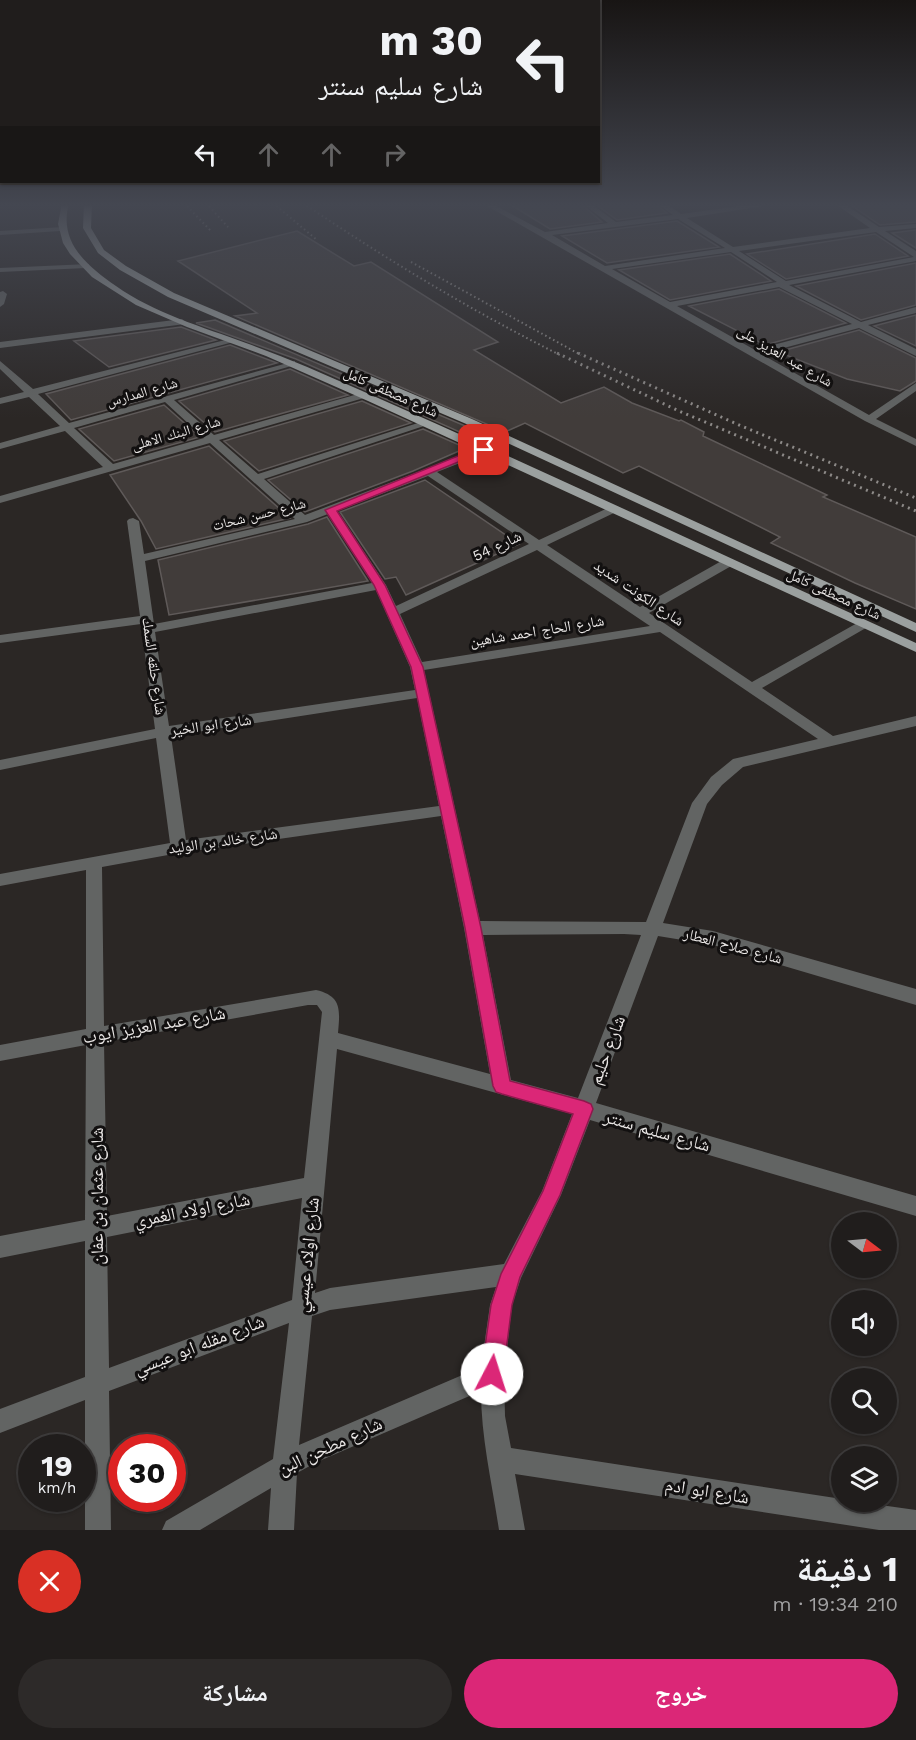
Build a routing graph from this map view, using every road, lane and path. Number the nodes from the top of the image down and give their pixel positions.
1 (94, 274) edge
2 (134, 274) edge
3 (616, 274) edge
4 (768, 274) edge
5 (826, 274) edge
6 (782, 283) junction
7 (3, 294) dead end
8 (0, 304) edge
9 (668, 305) junction
10 (916, 310) edge
11 (182, 322) junction
12 (861, 325) junction
13 (232, 341) junction
14 (0, 345) edge
15 (754, 353) junction
16 (916, 353) edge
17 (292, 363) junction
18 (0, 364) edge
19 (916, 386) edge
20 (31, 393) junction
21 (361, 396) junction
22 (166, 399) junction
23 (898, 399) junction
24 (0, 401) edge
25 (916, 401) edge
26 (869, 419) junction
27 (425, 423) junction
28 (67, 427) junction
29 (211, 439) junction
30 (916, 443) edge
31 (0, 446) edge
32 (484, 450) junction
33 (111, 468) junction
34 (428, 471) junction
35 (256, 478) junction
36 (0, 500) edge
37 (614, 509) junction
38 (331, 510) junction
39 (303, 520) junction
40 (134, 521) dead end
41 (538, 545) junction
42 (140, 559) junction
43 (729, 562) junction
44 (380, 585) junction
45 (394, 612) junction
46 (639, 613) junction
47 (148, 624) junction
48 (864, 624) junction
49 (662, 628) junction
50 (916, 628) edge
51 (0, 639) edge
52 (916, 648) edge
53 (417, 667) junction
54 (752, 688) junction
55 (423, 693) junction
56 (916, 721) edge
57 (163, 732) junction
58 (831, 741) junction
59 (0, 765) edge
60 (447, 810) junction
61 (179, 847) junction
62 (94, 863) junction
63 (0, 880) edge
64 (473, 928) junction
65 (652, 928) junction
66 (308, 997) joint
67 (916, 997) edge
68 (96, 1036) junction
69 (328, 1038) junction
70 (0, 1053) edge
71 (502, 1086) junction
72 (584, 1109) junction
73 (313, 1186) junction
74 (916, 1206) edge
75 (97, 1228) junction
76 (0, 1247) edge
77 (511, 1274) junction
78 (302, 1307) junction
79 (492, 1374) junction
80 (97, 1383) junction
81 (0, 1421) edge
82 (499, 1459) junction
83 (284, 1466) junction
84 (916, 1523) edge
85 (98, 1530) edge
86 (175, 1530) edge
87 (281, 1530) edge
88 (512, 1530) edge

1 - 11 main road, شارع مصطفى كامل
2 - 50 main road, شارع مصطفى كامل
3 - 9 street, شارع عبد العزيز على
4 - 6 street
5 - 6 street
6 - 9 street
6 - 12 street
7 - 8 street
9 - 15 street, شارع عبد العزيز على
10 - 12 street
11 - 13 main road, شارع مصطفى كامل
11 - 14 street
12 - 15 street
12 - 16 street
13 - 17 main road, شارع مصطفى كامل
13 - 20 street
15 - 26 street, شارع عبد العزيز على
17 - 21 main road, شارع مصطفى كامل
17 - 22 street, شارع المدارس
18 - 20 street
19 - 23 street
20 - 24 street
20 - 28 street
21 - 27 main road, شارع مصطفى كامل
21 - 29 street, شارع البنك الاهلى
22 - 28 street, شارع المدارس
22 - 29 street
23 - 25 street
23 - 26 street
26 - 30 street, شارع عبد العزيز على
27 - 32 main road, شارع مصطفى كامل
27 - 35 street
28 - 31 street, شارع المدارس
28 - 33 street
29 - 33 street, شارع البنك الاهلى
29 - 35 street
32 - 34 street, شارع حسن شحات
32 - 37 main road, شارع مصطفى كامل
33 - 36 street, شارع البنك الاهلى
34 - 38 street, شارع حسن شحات
34 - 41 street, شارع الكونت شديد
35 - 39 street
37 - 41 street, شارع 54
37 - 43 main road, شارع مصطفى كامل
38 - 39 street, شارع حسن شحات
38 - 44 street
39 - 42 street, شارع حسن شحات
40 - 42 street, شارع حلقه السمك
41 - 45 street, شارع 54
41 - 46 street, شارع الكونت شديد
42 - 47 street, شارع حلقه السمك
43 - 46 street
43 - 48 main road, شارع مصطفى كامل
44 - 45 street
44 - 47 street
45 - 53 street
46 - 49 street, شارع الكونت شديد
47 - 51 street
47 - 57 street, شارع حلقه السمك
48 - 52 main road, شارع مصطفى كامل
48 - 54 street
49 - 53 street, شارع الحاج احمد شاهين
49 - 54 street, شارع الكونت شديد
53 - 55 street
54 - 58 street, شارع الكونت شديد
55 - 57 street, شارع ابو الخير
55 - 60 street
56 - 58 street, شارع حليم
57 - 59 street, شارع ابو الخير
57 - 61 street, شارع حلقه السمك
58 - 65 street, شارع حليم
60 - 61 street, شارع خالد بن الوليد
60 - 64 street
61 - 62 street, شارع خالد بن الوليد
62 - 63 street, شارع خالد بن الوليد
62 - 68 street, شارع عثمان بن عفان
64 - 65 street, شارع صلاح العطار
64 - 71 street
65 - 67 street, شارع صلاح العطار
65 - 72 street, شارع حليم
66 - 68 street, شارع عبد العزيز ايوب
66 - 69 street, شارع اولاد عيسي
68 - 70 street, شارع عبد العزيز ايوب
68 - 75 street, شارع عثمان بن عفان
69 - 71 street, شارع سليم سنتر
69 - 73 street, شارع اولاد عيسي
71 - 72 street, شارع سليم سنتر
72 - 74 street, شارع سليم سنتر
72 - 77 street, شارع حليم
73 - 75 street, شارع اولاد الغمري
73 - 78 street, شارع اولاد عيسي
75 - 76 street, شارع اولاد الغمري
75 - 80 street, شارع عثمان بن عفان
77 - 78 street, شارع مقله ابو عيسي
77 - 79 street, شارع حليم
78 - 80 street, شارع مقله ابو عيسي
78 - 83 street, شارع اولاد عيسي
79 - 82 street, شارع حليم
79 - 83 street, شارع مطحن البن
80 - 81 street, شارع مقله ابو عيسي
80 - 85 street, شارع عثمان بن عفان
82 - 84 street, شارع ابو ادم
82 - 88 street, شارع حليم
83 - 86 street, شارع مطحن البن
83 - 87 street, شارع اولاد عيسي

